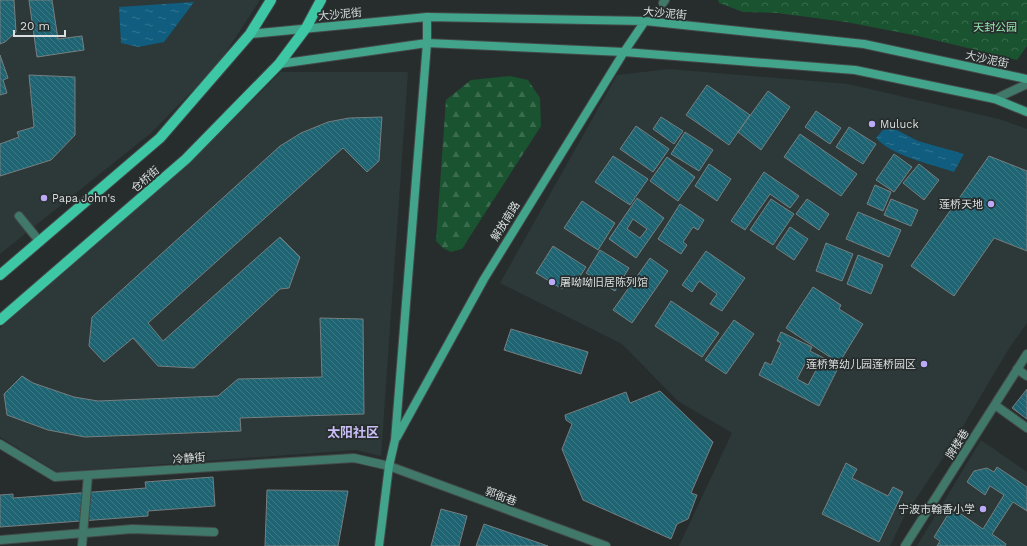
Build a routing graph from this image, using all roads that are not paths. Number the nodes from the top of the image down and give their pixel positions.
1 (270, 0) edge
2 (321, 0) edge
3 (427, 17) junction
4 (645, 21) junction
5 (306, 28) junction
6 (250, 34) junction
7 (427, 43) junction
8 (624, 52) junction
9 (279, 64) junction
10 (1027, 78) edge
11 (1027, 84) edge
12 (995, 99) junction
13 (1027, 112) edge
14 (19, 216) dead end
15 (40, 242) junction
16 (0, 275) edge
17 (0, 320) edge
18 (1027, 354) edge
19 (1017, 369) junction
20 (1027, 376) edge
21 (995, 405) junction
22 (1027, 428) edge
23 (395, 440) junction
24 (0, 444) edge
25 (389, 466) junction
26 (88, 475) junction
27 (214, 532) dead end
28 (83, 533) junction
29 (0, 540) edge
30 (82, 546) edge
31 (379, 546) edge
32 (606, 546) edge
33 (906, 546) edge

1 - 6 main road
2 - 5 main road
3 - 4 main road, 大沙泥街
3 - 5 main road, 大沙泥街
3 - 7 main road, 解放南路
4 - 8 main road, 解放南路
4 - 10 main road, 大沙泥街
5 - 6 main road, 大沙泥街
5 - 9 main road
6 - 15 main road, 仓桥街
7 - 8 main road
7 - 9 main road
7 - 23 main road, 解放南路
8 - 12 main road
8 - 23 main road, 解放南路
9 - 17 main road, 仓桥街
11 - 12 street
12 - 13 main road
14 - 15 street
15 - 16 main road, 仓桥街
18 - 19 street, 牌楼巷
19 - 20 street
19 - 21 street, 牌楼巷
21 - 22 street
21 - 33 street, 牌楼巷
23 - 25 main road, 解放南路
24 - 26 street, 冷静街
25 - 26 street, 冷静街
25 - 31 main road, 解放南路
25 - 32 street, 郭衙巷
26 - 28 street
27 - 28 street
28 - 29 street
28 - 30 street

